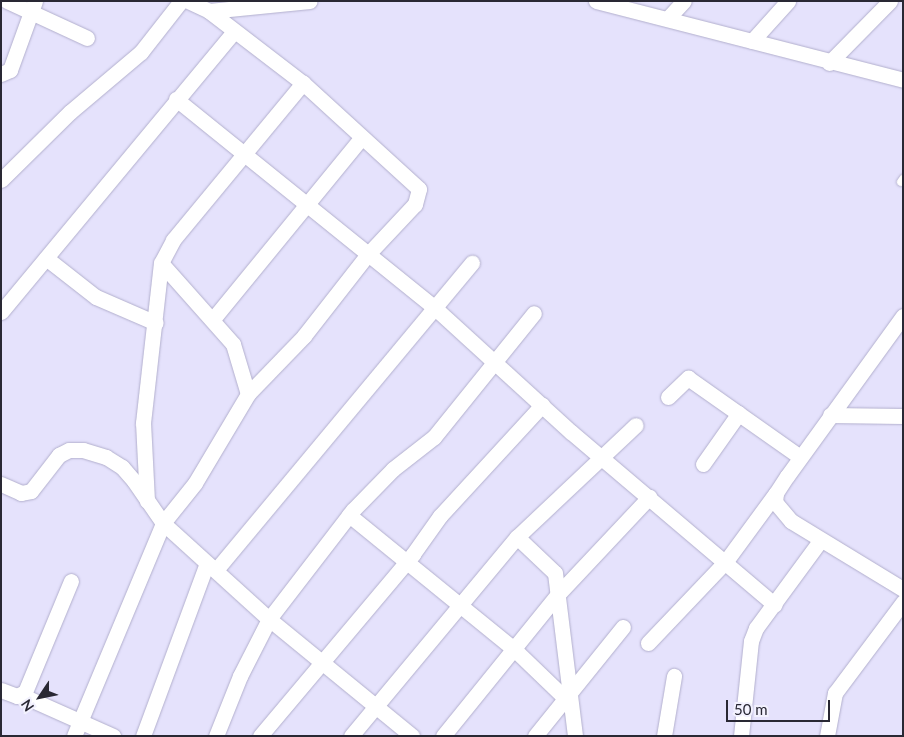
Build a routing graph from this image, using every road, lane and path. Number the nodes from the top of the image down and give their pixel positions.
1 (7, 1) edge
2 (181, 1) edge
3 (188, 1) edge
4 (310, 1) edge
5 (596, 1) edge
6 (684, 1) edge
7 (788, 1) edge
8 (890, 1) edge
9 (33, 7) edge
10 (210, 11) junction
11 (668, 18) junction
12 (234, 31) junction
13 (87, 38) dead end
14 (752, 41) junction
15 (829, 62) junction
16 (1, 74) edge
17 (903, 80) edge
18 (303, 83) junction
19 (176, 99) junction
20 (361, 138) junction
21 (243, 155) junction
22 (1, 180) edge
23 (306, 207) junction
24 (368, 254) junction
25 (46, 258) junction
26 (161, 263) junction
27 (472, 263) dead end
28 (435, 308) junction
29 (1, 312) edge
30 (534, 313) dead end
31 (903, 316) edge
32 (213, 319) junction
33 (156, 323) junction
34 (495, 362) junction
35 (248, 394) junction
36 (668, 396) dead end
37 (542, 406) junction
38 (739, 413) junction
39 (830, 415) junction
40 (903, 416) edge
41 (636, 425) dead end
42 (600, 456) junction
43 (800, 457) junction
44 (703, 464) dead end
45 (1, 484) edge
46 (776, 493) junction
47 (649, 497) junction
48 (147, 502) junction
49 (349, 515) junction
50 (163, 523) junction
51 (517, 537) junction
52 (820, 541) junction
53 (726, 561) junction
54 (406, 562) junction
55 (212, 566) junction
56 (71, 581) dead end
57 (903, 589) edge
58 (559, 593) junction
59 (903, 602) edge
60 (460, 604) junction
61 (775, 605) junction
62 (269, 619) junction
63 (623, 627) dead end
64 (648, 643) dead end
65 (514, 649) junction
66 (324, 661) junction
67 (674, 676) dead end
68 (1, 690) edge
69 (21, 695) junction
70 (567, 698) junction
71 (377, 705) junction
72 (76, 729) edge
73 (113, 736) edge
74 (143, 736) edge
75 (216, 736) edge
76 (260, 736) edge
77 (351, 736) edge
78 (412, 736) edge
79 (443, 736) edge
80 (535, 736) edge
81 (575, 736) edge
82 (664, 736) edge
83 (741, 736) edge
84 (827, 736) edge

1 - 9 street
2 - 22 street
3 - 10 street
4 - 10 street
5 - 11 street
6 - 11 street
7 - 14 street
8 - 15 street
9 - 13 street
9 - 16 street
10 - 12 street
11 - 14 street
12 - 18 street
12 - 19 street
14 - 15 street
15 - 17 street
18 - 20 street
18 - 21 street
19 - 21 street
19 - 25 street
20 - 23 street
20 - 24 street
21 - 23 street
21 - 26 street
23 - 24 street
23 - 32 street
24 - 28 street
24 - 35 street
25 - 29 street
25 - 33 street
26 - 32 street
26 - 33 street
27 - 28 street
28 - 34 street
28 - 55 street
30 - 34 street
31 - 39 street
32 - 35 street
33 - 48 street
34 - 37 street
34 - 49 street
35 - 50 street
36 - 38 street
37 - 42 street
37 - 54 street
38 - 43 street
38 - 44 street
39 - 40 street
39 - 43 street
41 - 42 street
42 - 47 street
42 - 51 street
43 - 46 street
45 - 48 street
46 - 52 street
46 - 53 street
47 - 53 street
47 - 58 street
48 - 50 street
49 - 54 street
49 - 62 street
50 - 55 street
50 - 72 street
51 - 58 street
51 - 60 street
52 - 57 street
52 - 61 street
53 - 61 street
53 - 64 street
54 - 60 street
54 - 66 street
55 - 62 street
55 - 74 street
56 - 69 street
58 - 65 street
58 - 70 street
59 - 84 street
60 - 65 street
60 - 71 street
61 - 83 street
62 - 66 street
62 - 75 street
63 - 70 street
65 - 70 street
65 - 79 street
66 - 71 street
66 - 76 street
67 - 82 street
68 - 69 street
69 - 72 street
70 - 80 street
70 - 81 street
71 - 77 street
71 - 78 street
72 - 73 street

